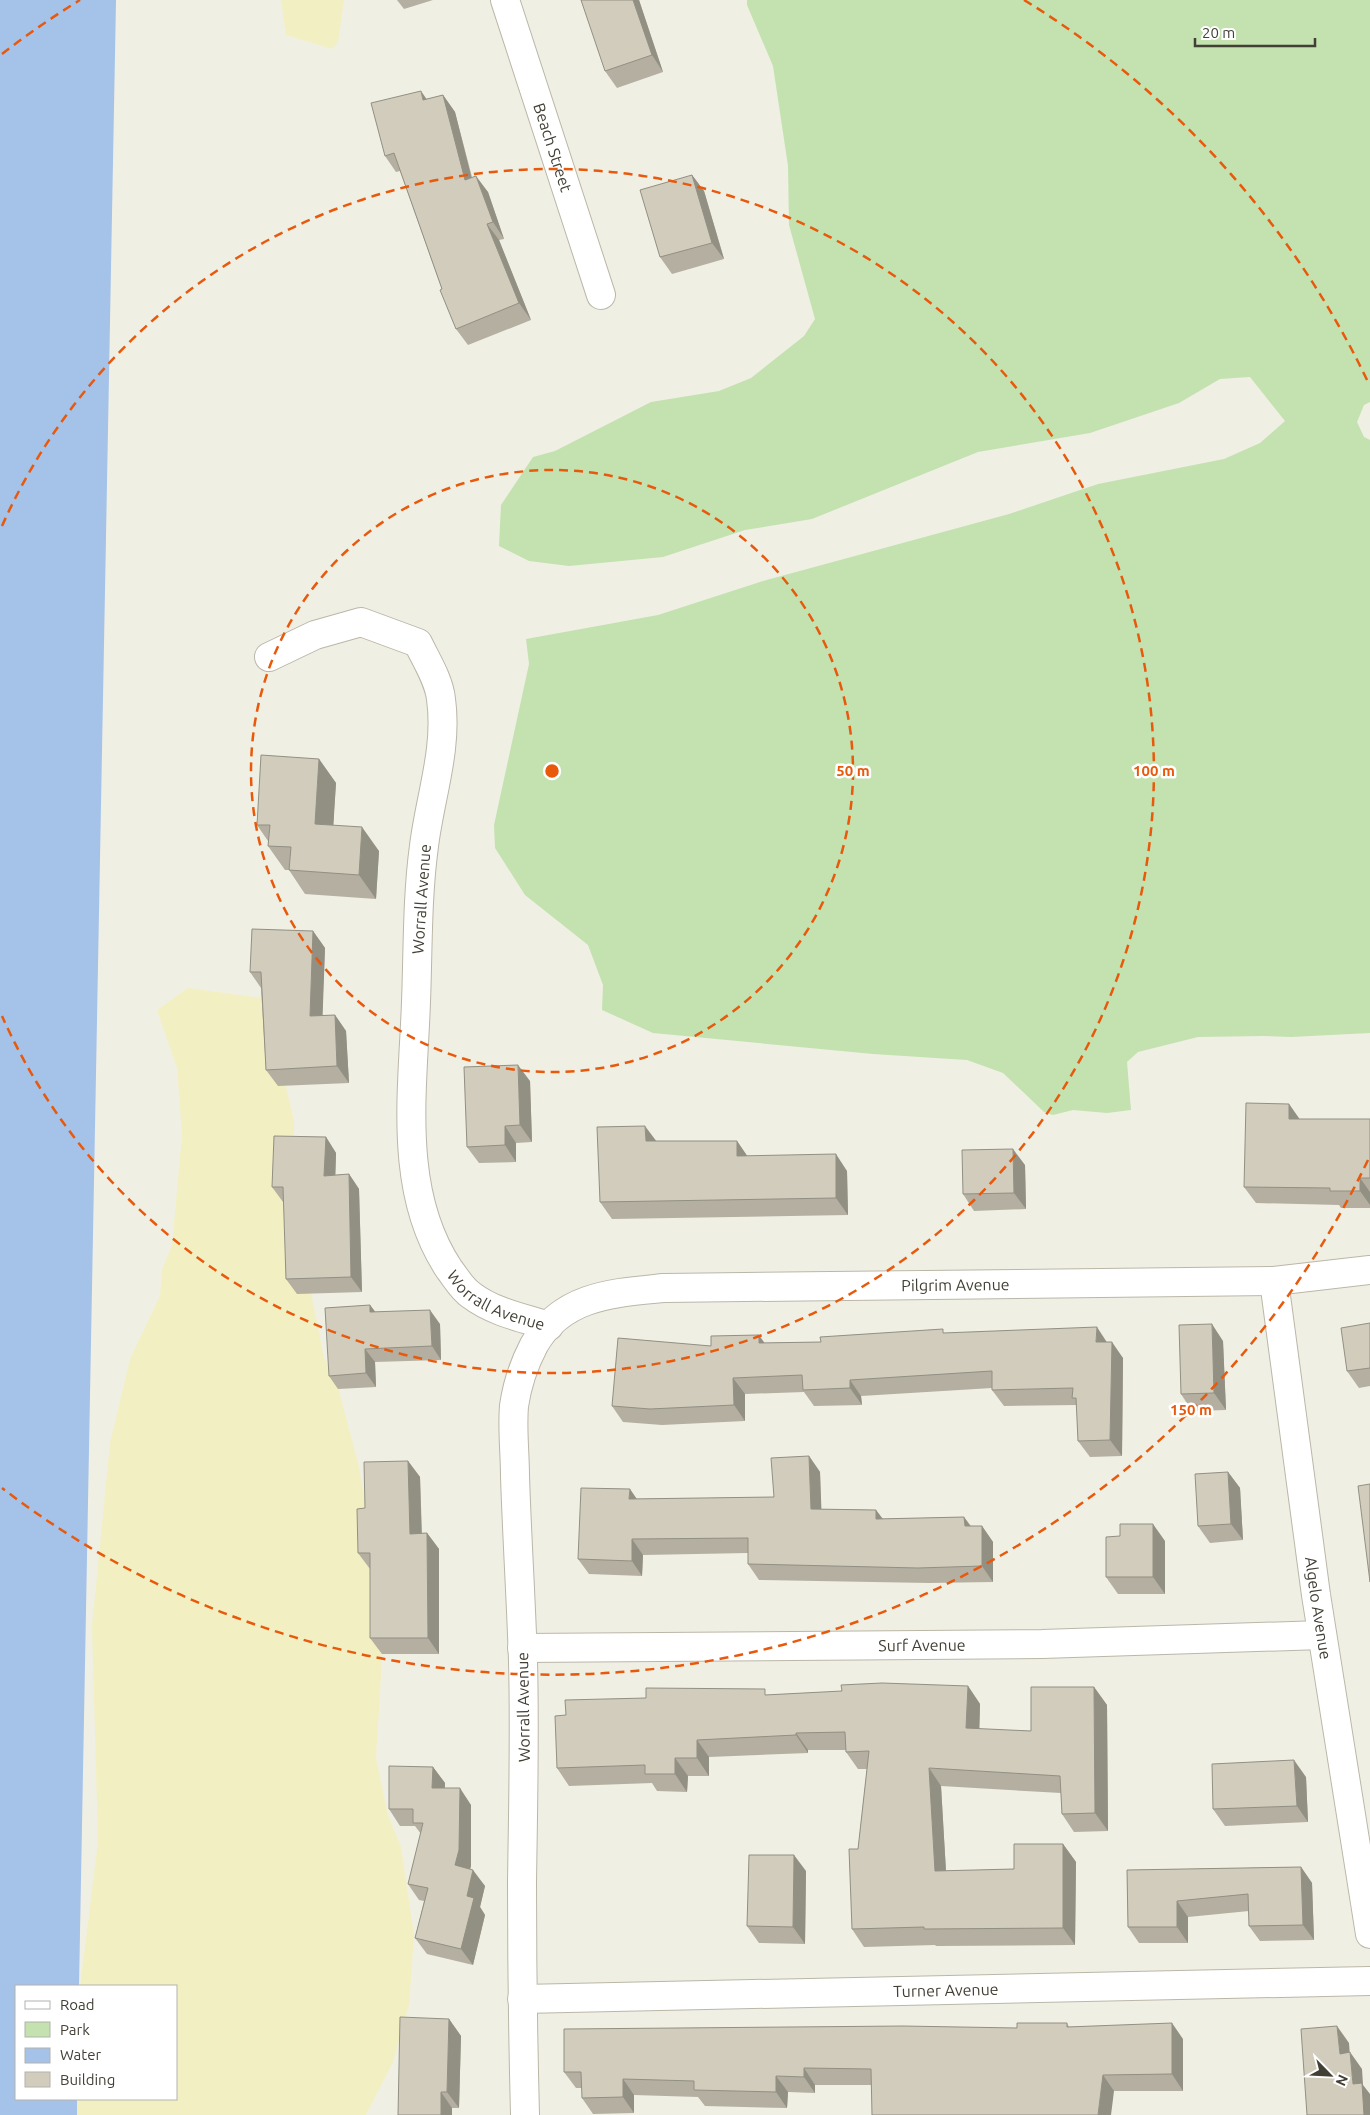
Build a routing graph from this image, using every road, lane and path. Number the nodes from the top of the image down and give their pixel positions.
1 (505, 0) edge
2 (601, 295) dead end
3 (269, 657) dead end
4 (1370, 1270) edge
5 (1274, 1281) junction
6 (549, 1326) junction
7 (1322, 1635) junction
8 (522, 1648) junction
9 (1370, 1934) edge
10 (1370, 1981) edge
11 (522, 1999) junction
12 (526, 2115) edge

1 - 2 street, Beach Street
3 - 6 street, Worrall Avenue
4 - 5 street, Pilgrim Avenue
5 - 6 street, Pilgrim Avenue
5 - 7 street, Algelo Avenue
6 - 8 street, Worrall Avenue
7 - 8 street, Surf Avenue
7 - 9 street, Algelo Avenue
8 - 11 street, Worrall Avenue
10 - 11 street, Turner Avenue
11 - 12 street, Worrall Avenue

